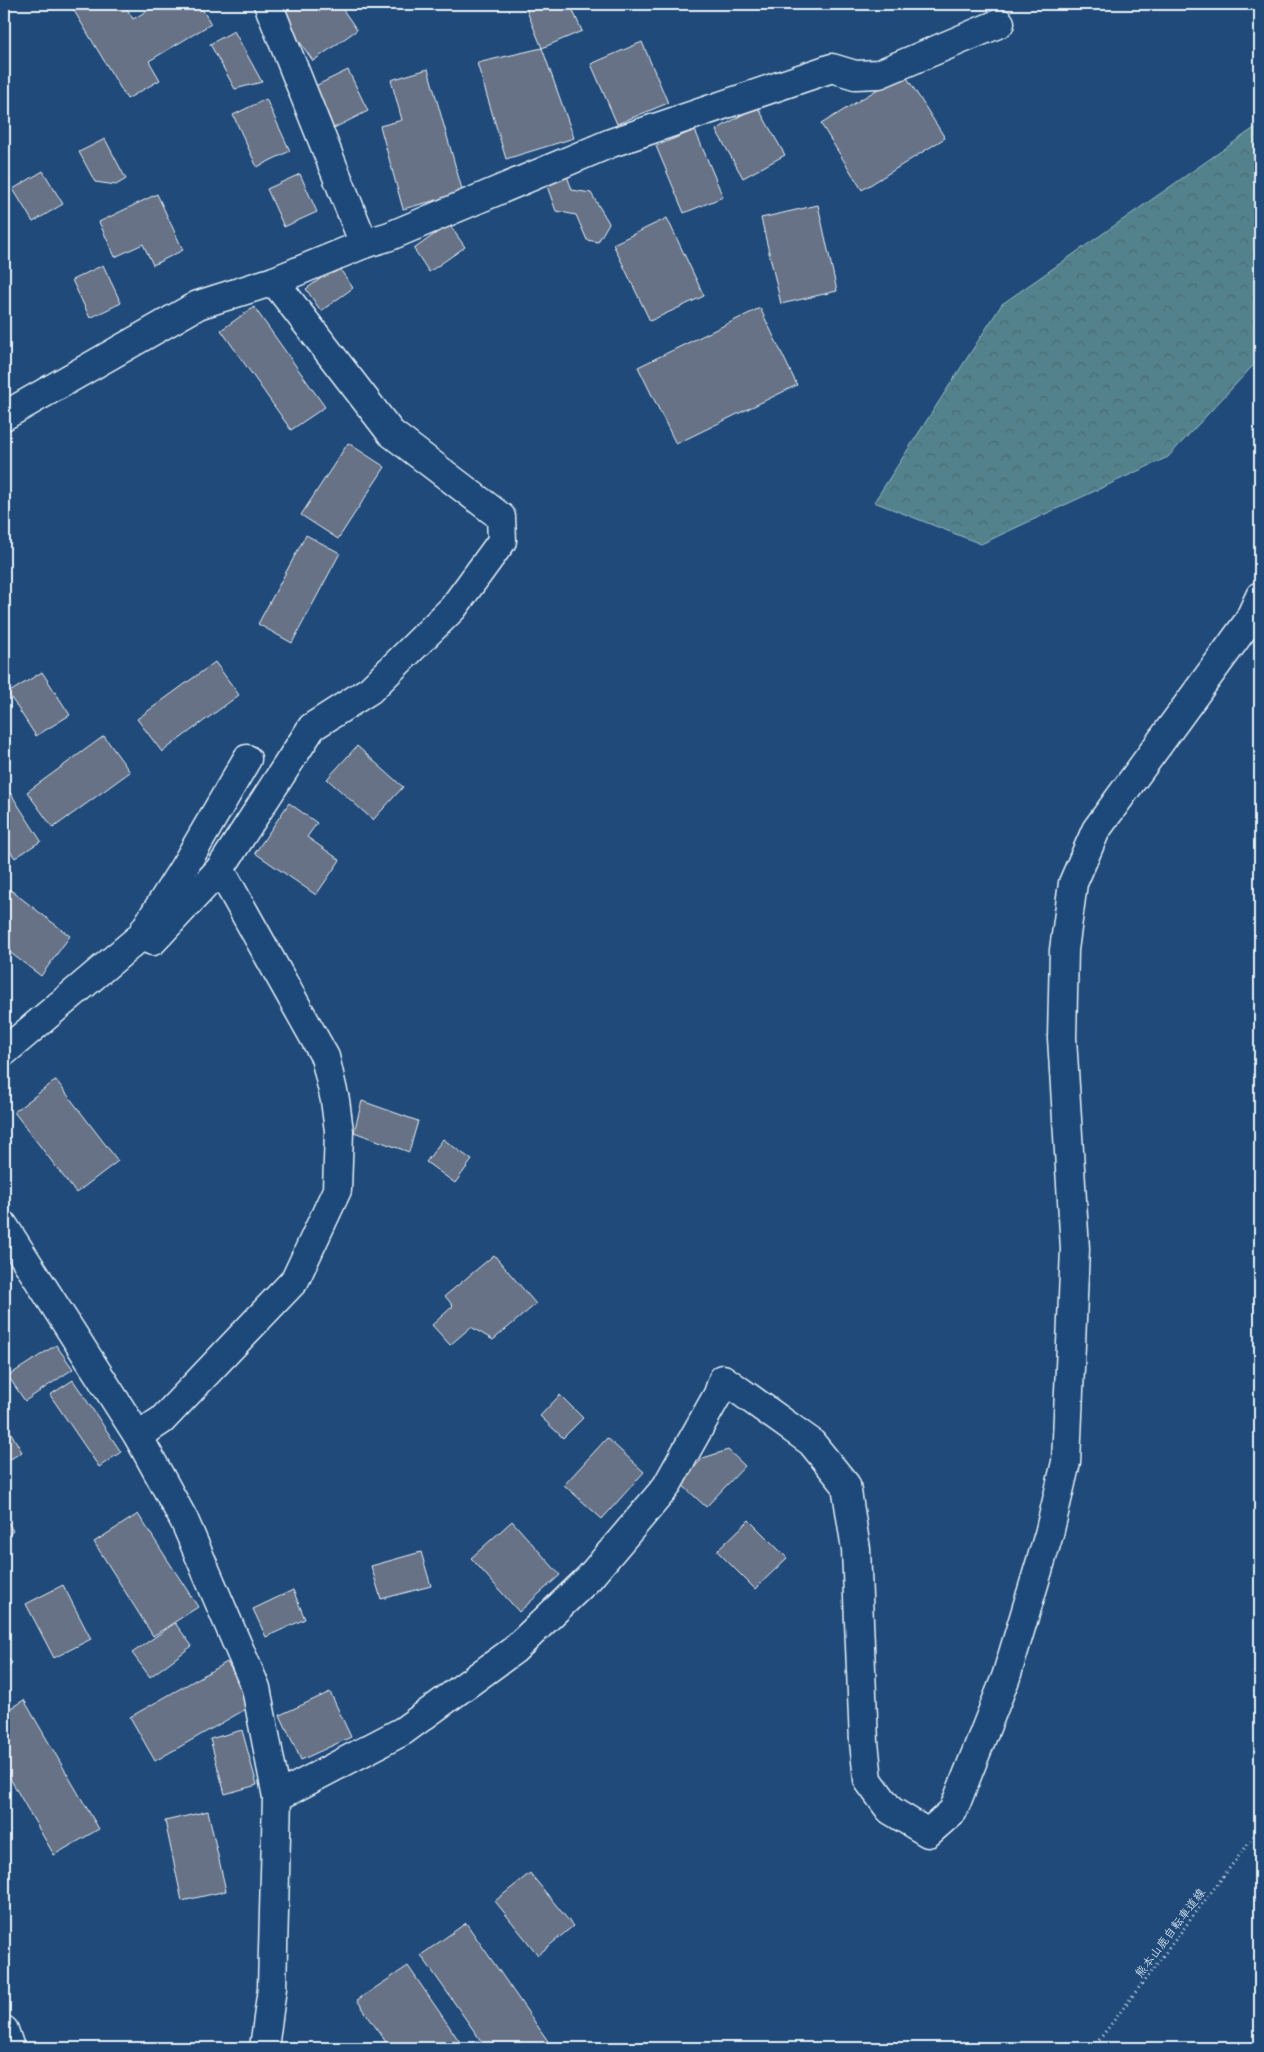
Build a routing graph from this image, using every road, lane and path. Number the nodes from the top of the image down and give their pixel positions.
1 (268, 4) edge
2 (1000, 24) dead end
3 (364, 244) junction
4 (274, 282) junction
5 (4, 416) edge
6 (1260, 596) edge
7 (247, 759) dead end
8 (220, 869) junction
9 (140, 936) junction
10 (4, 1052) edge
11 (4, 1226) edge
12 (138, 1436) junction
13 (277, 1797) junction
14 (1260, 1828) edge
15 (4, 2030) edge
16 (10, 2048) edge
17 (264, 2048) edge
18 (1093, 2048) edge

1 - 3 main road
2 - 3 main road
3 - 4 main road
4 - 5 main road
4 - 8 main road
6 - 13 main road
7 - 9 main road
8 - 9 main road
8 - 12 main road
9 - 10 main road
11 - 12 main road
12 - 13 main road
13 - 17 main road
14 - 18 path, 熊本山鹿自転車道線
15 - 16 main road

